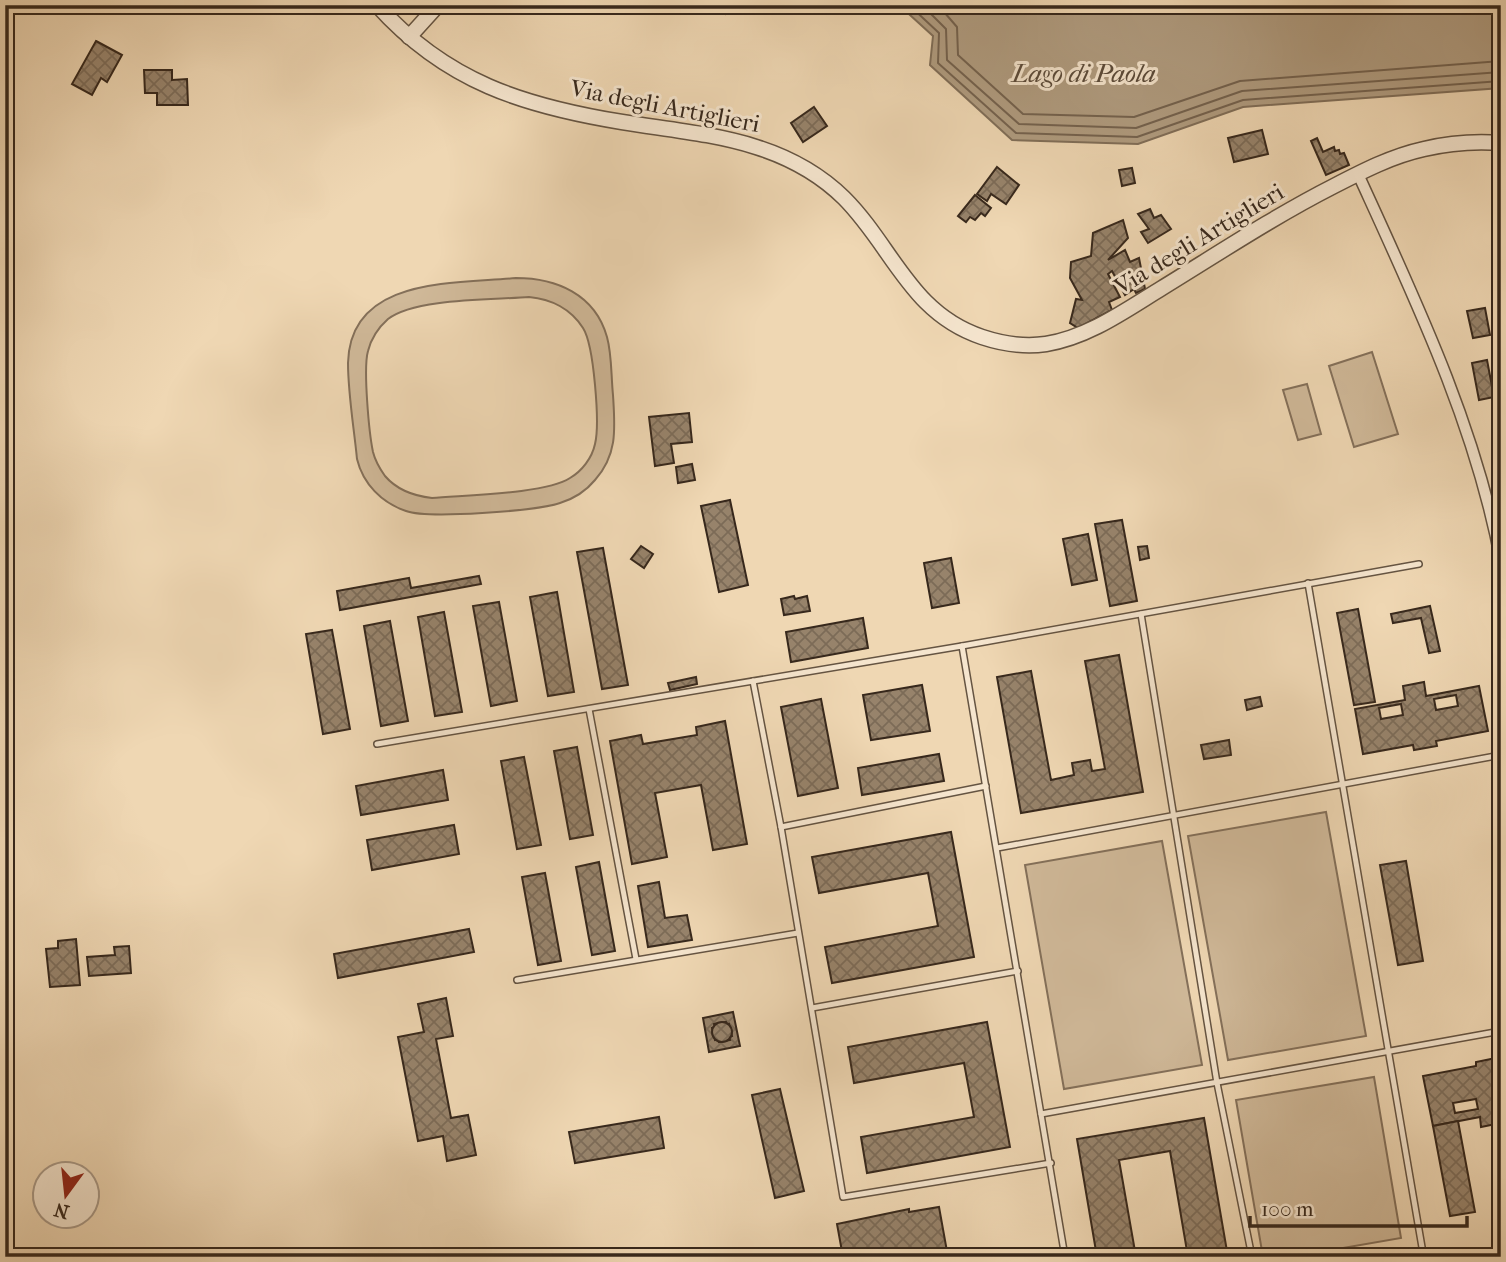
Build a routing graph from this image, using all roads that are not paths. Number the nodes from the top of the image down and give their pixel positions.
1 (377, 5) edge
2 (438, 5) edge
3 (409, 37) junction
4 (1501, 143) edge
5 (1358, 174) junction
6 (1501, 562) edge
7 (1419, 564) dead end
8 (1308, 583) junction
9 (1141, 614) junction
10 (962, 646) junction
11 (753, 681) junction
12 (589, 709) junction
13 (377, 744) dead end
14 (1501, 755) edge
15 (1342, 784) junction
16 (986, 786) junction
17 (1173, 816) junction
18 (781, 827) junction
19 (997, 848) junction
20 (798, 933) junction
21 (636, 960) junction
22 (1018, 971) junction
23 (517, 980) dead end
24 (812, 1007) junction
25 (1501, 1031) edge
26 (1389, 1052) junction
27 (1217, 1083) junction
28 (1041, 1114) junction
29 (1051, 1163) junction
30 (1408, 1256) edge
31 (1066, 1257) edge
32 (1252, 1257) edge
33 (1399, 1257) edge

1 - 3 street, Via degli Artiglieri
2 - 3 street
3 - 5 street, Via degli Artiglieri
4 - 5 street, Via degli Artiglieri
5 - 6 street
7 - 8 lane
8 - 9 lane
8 - 15 lane
9 - 10 lane
9 - 17 lane
10 - 11 lane
10 - 16 lane
11 - 12 lane
11 - 18 lane
12 - 13 lane
12 - 21 lane
14 - 15 lane
15 - 17 lane
15 - 26 lane
16 - 18 lane
16 - 19 lane
17 - 19 lane
17 - 27 lane
18 - 20 lane
19 - 22 lane
20 - 21 lane
20 - 24 lane
21 - 23 lane
22 - 24 lane
22 - 28 lane
24 - 29 lane
25 - 26 lane
26 - 27 lane
26 - 30 lane
27 - 28 lane
27 - 32 lane
28 - 29 lane
29 - 31 lane
30 - 33 lane

